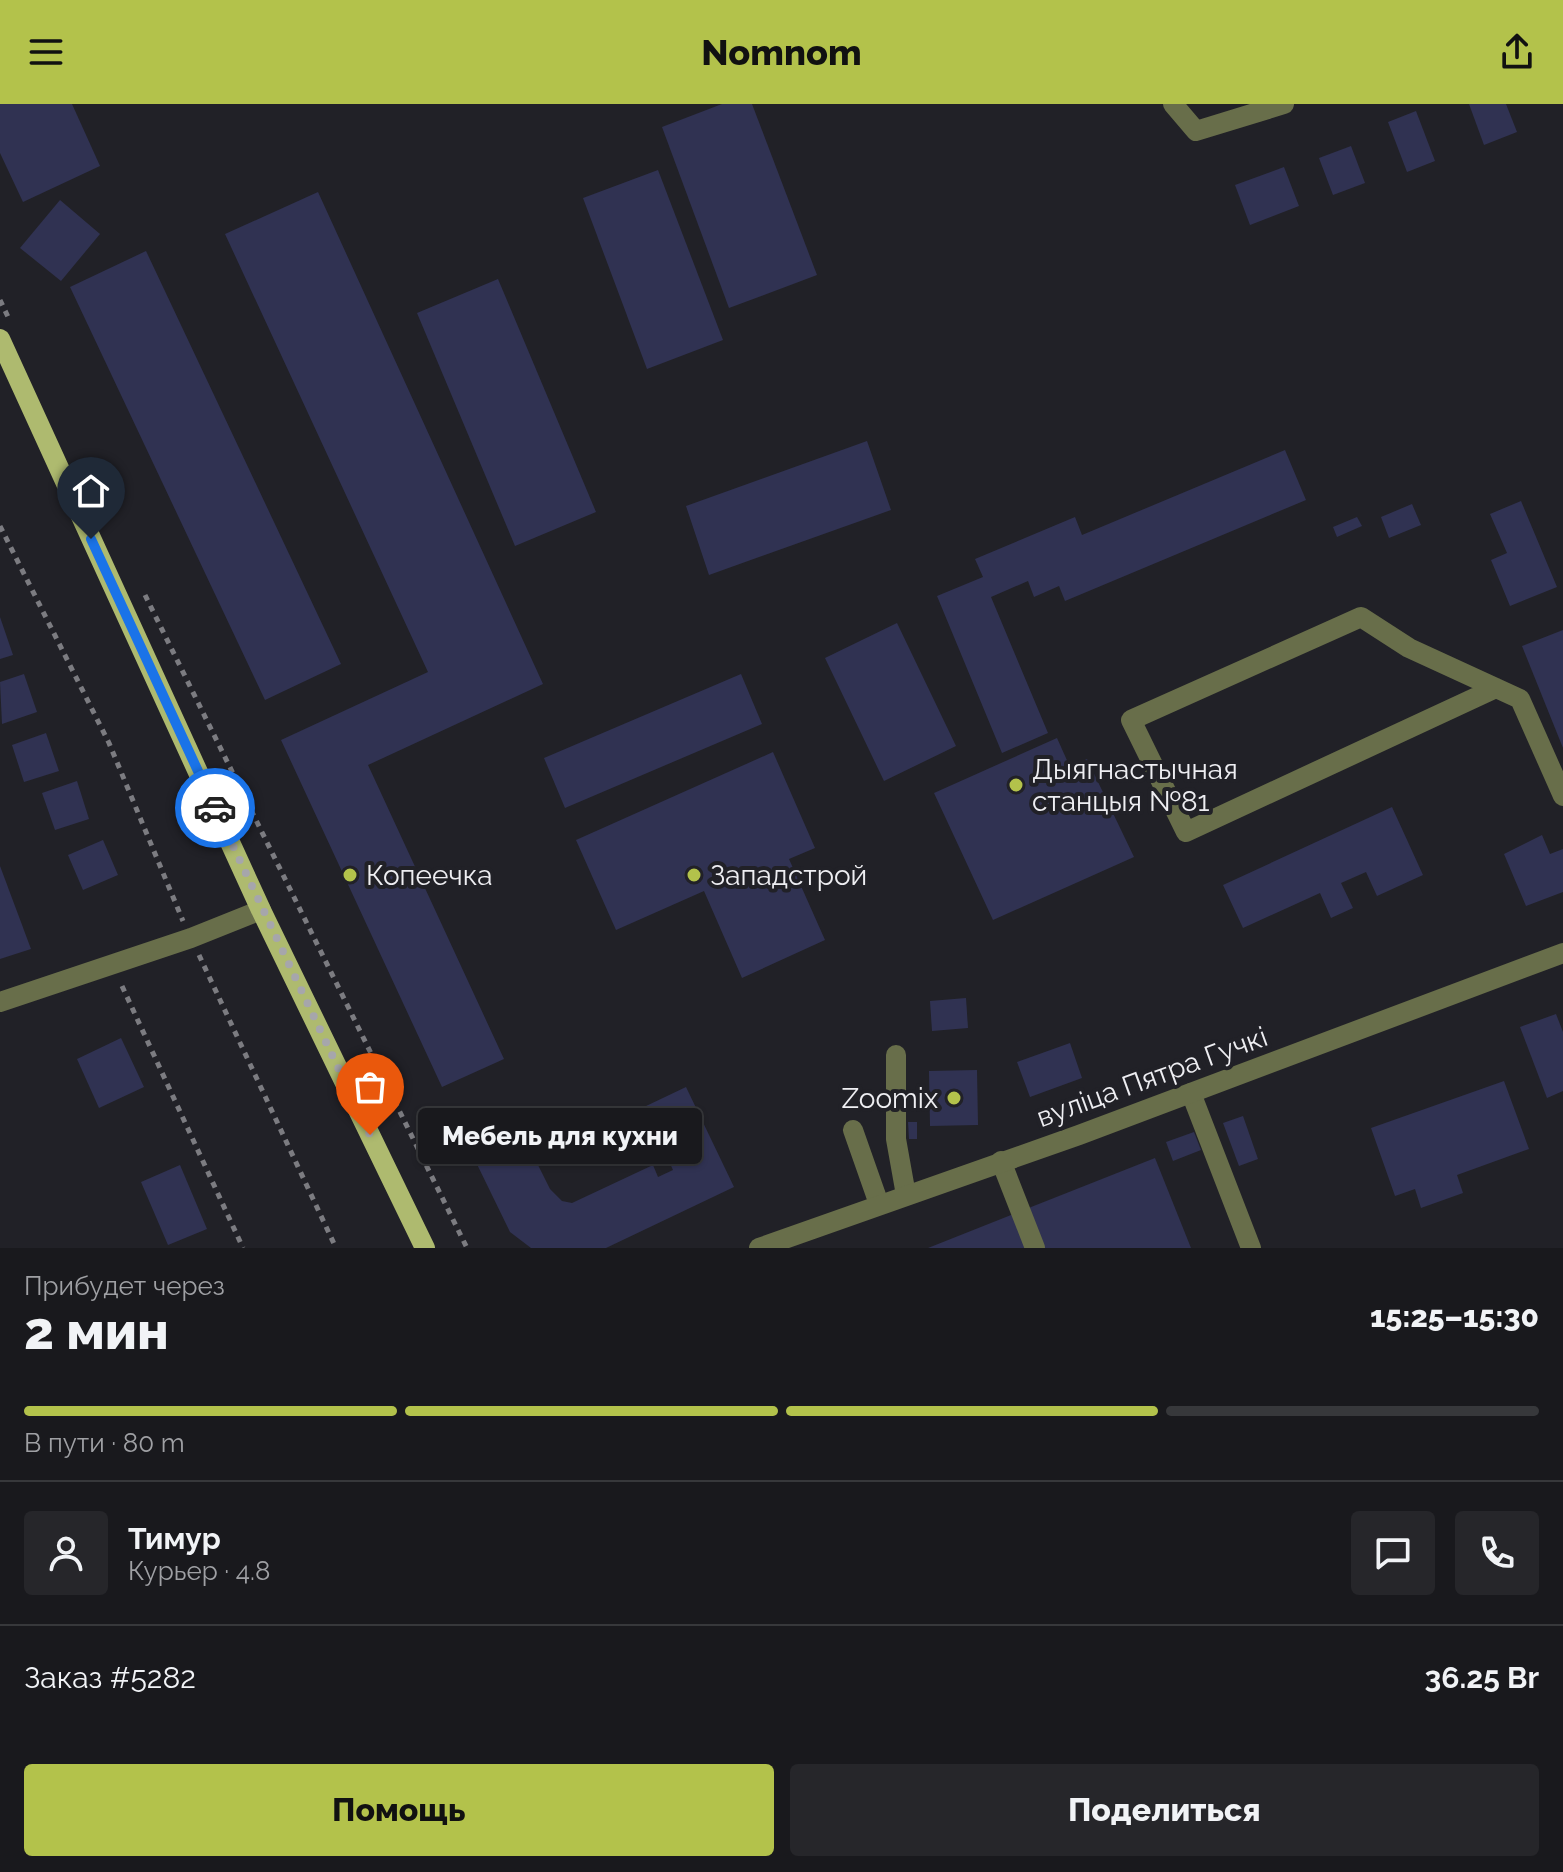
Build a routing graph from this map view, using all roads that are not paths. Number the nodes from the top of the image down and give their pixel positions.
1 (1173, 104) edge
2 (1284, 104) edge
3 (7, 334) edge
4 (1496, 688) junction
5 (1563, 796) edge
6 (261, 910) junction
7 (1563, 953) edge
8 (0, 1002) edge
9 (896, 1055) dead end
10 (1191, 1093) junction
11 (853, 1130) dead end
12 (1001, 1161) junction
13 (906, 1195) junction
14 (879, 1204) junction
15 (425, 1248) edge
16 (759, 1248) edge
17 (1035, 1248) edge
18 (1251, 1248) edge

1 - 2 street
3 - 6 main road
4 - 4 street
4 - 5 street
6 - 8 street
6 - 15 main road
7 - 10 street, вуліца Пятра Гучкі
9 - 13 street
10 - 12 street, вуліца Пятра Гучкі
10 - 18 street
11 - 14 street
12 - 13 street, вуліца Пятра Гучкі
12 - 17 street
13 - 14 street, вуліца Пятра Гучкі
14 - 16 street, вуліца Пятра Гучкі

